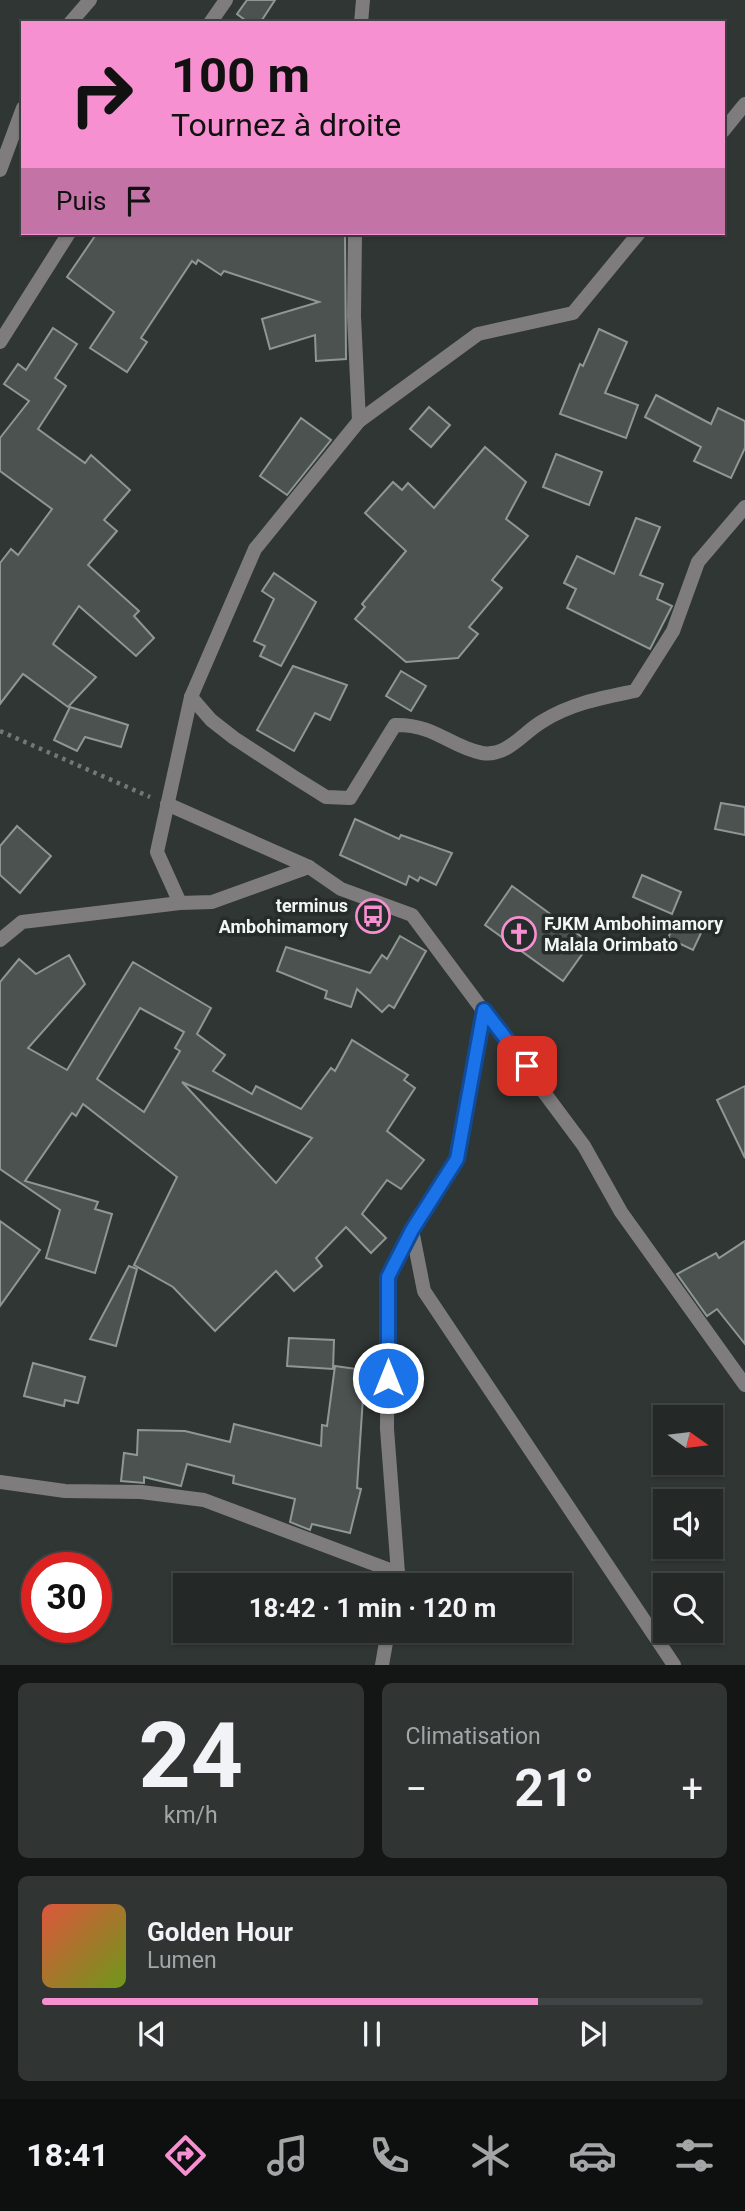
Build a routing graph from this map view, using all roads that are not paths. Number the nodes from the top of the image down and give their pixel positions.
1 (90, 0) edge
2 (226, 0) edge
3 (363, 0) edge
4 (72, 21) edge
5 (211, 21) edge
6 (361, 21) edge
7 (745, 104) edge
8 (21, 113) edge
9 (725, 129) edge
10 (0, 170) edge
11 (68, 235) edge
12 (355, 235) edge
13 (637, 235) edge
14 (0, 342) edge
15 (359, 421) junction
16 (745, 507) edge
17 (191, 697) junction
18 (167, 804) junction
19 (309, 867) junction
20 (180, 903) junction
21 (0, 940) edge
22 (484, 1010) junction
23 (412, 1230) junction
24 (745, 1385) edge
25 (0, 1482) edge
26 (382, 1573) edge
27 (397, 1573) edge
28 (386, 1643) edge
29 (382, 1665) edge
30 (674, 1665) edge

1 - 4 street
2 - 5 street
3 - 6 street
7 - 9 street
8 - 10 street
11 - 14 street
12 - 15 street
13 - 15 street
15 - 17 street
16 - 17 street
17 - 18 street
18 - 19 street
18 - 20 street
19 - 20 street
19 - 22 street
20 - 21 street
22 - 23 street
22 - 24 street
23 - 27 street
23 - 30 street
25 - 26 street
28 - 29 street

